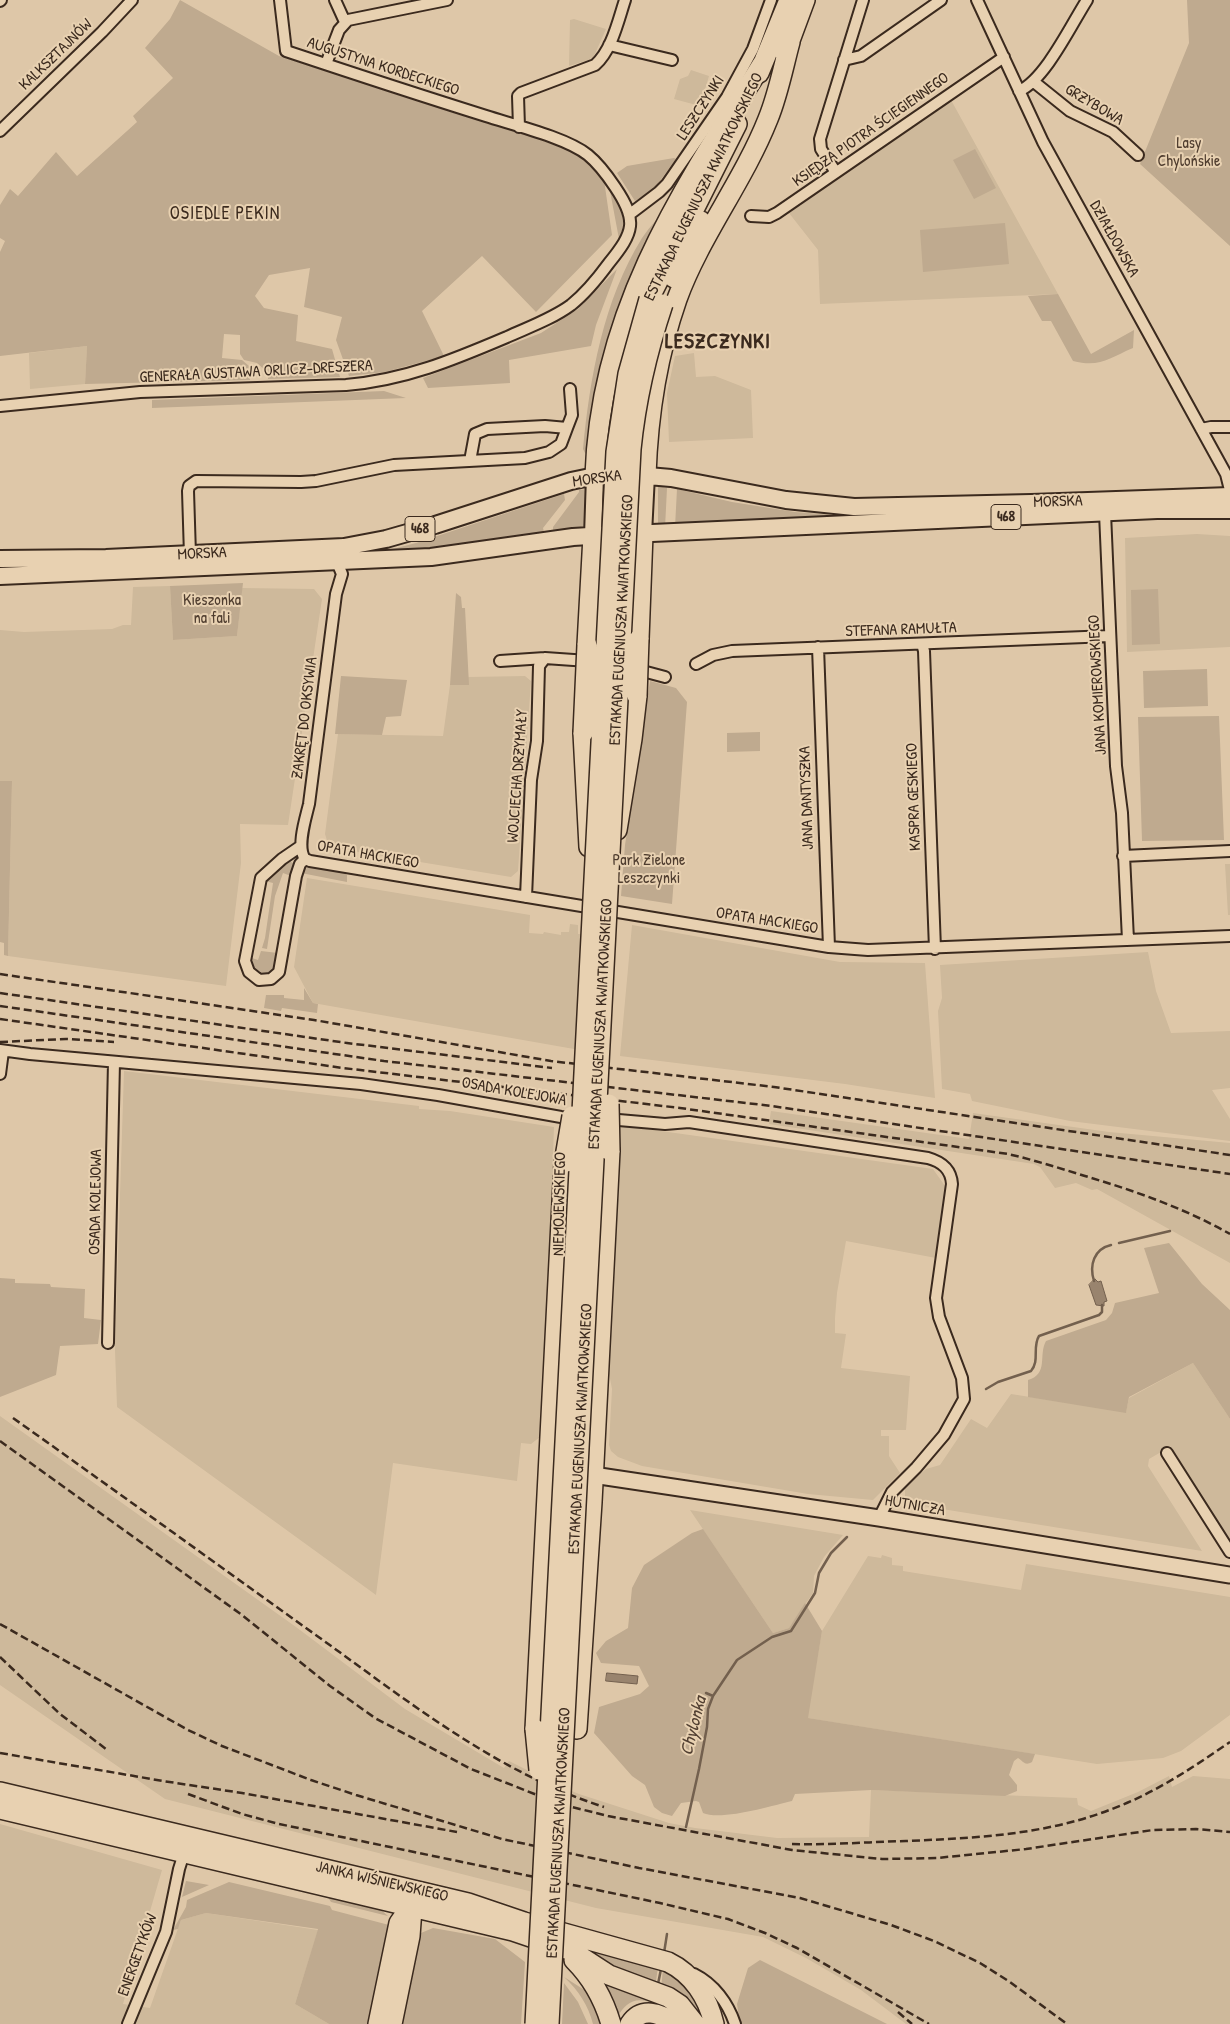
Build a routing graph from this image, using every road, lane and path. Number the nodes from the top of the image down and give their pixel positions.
1 (132, 0) edge
2 (280, 0) edge
3 (335, 0) edge
4 (447, 0) edge
5 (625, 0) edge
6 (771, 0) edge
7 (789, 0) edge
8 (804, 0) edge
9 (863, 0) edge
10 (941, 0) edge
11 (977, 0) edge
12 (1086, 0) edge
13 (345, 22) junction
14 (790, 42) junction
15 (609, 45) junction
16 (1004, 56) junction
17 (672, 60) dead end
18 (844, 60) junction
19 (764, 63) junction
20 (326, 64) junction
21 (1034, 82) junction
22 (1019, 91) junction
23 (519, 126) junction
24 (0, 131) edge
25 (1138, 155) dead end
26 (835, 171) junction
27 (630, 214) junction
28 (751, 216) dead end
29 (656, 302) junction
30 (610, 371) junction
31 (655, 382) junction
32 (570, 389) dead end
33 (0, 406) edge
34 (1230, 427) edge
35 (567, 428) junction
36 (1201, 430) junction
37 (470, 461) junction
38 (646, 475) junction
39 (596, 476) junction
40 (1230, 490) edge
41 (1230, 496) edge
42 (1230, 510) edge
43 (1105, 513) junction
44 (643, 534) junction
45 (593, 536) junction
46 (344, 547) junction
47 (190, 555) junction
48 (0, 559) edge
49 (337, 562) junction
50 (0, 576) edge
51 (1110, 636) junction
52 (922, 644) junction
53 (818, 647) junction
54 (545, 658) junction
55 (500, 661) dead end
56 (696, 664) dead end
57 (665, 677) dead end
58 (301, 846) junction
59 (1230, 851) edge
60 (1124, 856) junction
61 (305, 858) junction
62 (526, 898) junction
63 (600, 902) junction
64 (1230, 936) edge
65 (1128, 940) junction
66 (829, 947) junction
67 (935, 949) junction
68 (594, 1033) junction
69 (1, 1050) edge
70 (114, 1062) junction
71 (0, 1074) edge
72 (589, 1118) junction
73 (108, 1343) dead end
74 (550, 1438) junction
75 (595, 1442) junction
76 (1167, 1453) dead end
77 (548, 1470) junction
78 (593, 1475) junction
79 (879, 1518) junction
80 (1230, 1552) edge
81 (1230, 1575) edge
82 (0, 1792) edge
83 (560, 1808) junction
84 (0, 1809) edge
85 (545, 1839) junction
86 (187, 1845) junction
87 (413, 1898) junction
88 (553, 1944) junction
89 (674, 1965) junction
90 (128, 2024) edge
91 (378, 2024) edge
92 (392, 2024) edge
93 (535, 2024) edge
94 (548, 2024) edge
95 (611, 2024) edge
96 (630, 2024) edge
97 (674, 2024) edge
98 (695, 2024) edge
99 (714, 2024) edge
100 (735, 2024) edge

1 - 24 street, KALKSZTAJNÓW
2 - 20 street, AUGUSTYNA KORDECKIEGO
3 - 13 street
4 - 13 street
5 - 15 street
6 - 27 street, LESZCZYNKI
7 - 19 highway, ESTAKADA EUGENIUSZA KWIATKOWSKIEGO
8 - 14 highway, ESTAKADA EUGENIUSZA KWIATKOWSKIEGO
9 - 18 street
10 - 18 street
11 - 16 street, DZIAŁDOWSKA
12 - 21 street
13 - 20 street
14 - 29 highway, ESTAKADA EUGENIUSZA KWIATKOWSKIEGO
14 - 31 highway
15 - 17 street
15 - 23 street
16 - 22 street, DZIAŁDOWSKA
16 - 26 street, KSIĘDZA PIOTRA ŚCIEGIENNEGO
18 - 26 street
19 - 29 highway, ESTAKADA EUGENIUSZA KWIATKOWSKIEGO
19 - 30 highway
20 - 23 street, AUGUSTYNA KORDECKIEGO
21 - 22 street
21 - 25 street, GRZYBOWA
22 - 36 street, DZIAŁDOWSKA
23 - 27 street, AUGUSTYNA KORDECKIEGO
26 - 28 street, KSIĘDZA PIOTRA ŚCIEGIENNEGO
27 - 33 street, GENERAŁA GUSTAWA ORLICZ-DRESZERA
29 - 63 highway, ESTAKADA EUGENIUSZA KWIATKOWSKIEGO, bridge
30 - 31 highway
30 - 39 highway
31 - 38 highway
32 - 35 street
34 - 36 street
35 - 37 street
35 - 37 street
36 - 40 street, DZIAŁDOWSKA
37 - 47 street
38 - 39 main road, MORSKA / 468
38 - 41 main road, MORSKA / 468
38 - 44 main road
39 - 45 main road
39 - 46 main road, MORSKA / 468
42 - 43 main road, MORSKA / 468
43 - 44 main road, MORSKA / 468
43 - 51 street, JANA KOMIEROWSKIEGO
44 - 45 main road, MORSKA / 468
44 - 63 highway, bridge
45 - 49 main road, MORSKA / 468
45 - 63 highway, bridge
46 - 47 main road, MORSKA / 468
46 - 49 street, ZAKRĘT DO OKSYWIA
47 - 48 main road, MORSKA / 468
49 - 50 main road, MORSKA / 468
49 - 58 street, ZAKRĘT DO OKSYWIA
51 - 52 street, STEFANA RAMUŁTA
51 - 60 street, JANA KOMIEROWSKIEGO
52 - 53 street, STEFANA RAMUŁTA
52 - 67 street, KASPRA GESKIEGO
53 - 56 street, STEFANA RAMUŁTA
53 - 66 street, JANA DANTYSZKA
54 - 55 street
54 - 57 street
54 - 62 street, WOJCIECHA DRZYMAŁY
58 - 61 street, ZAKRĘT DO OKSYWIA
58 - 61 street
59 - 60 street
60 - 65 street, JANA KOMIEROWSKIEGO
61 - 62 street, OPATA HACKIEGO
62 - 66 street, OPATA HACKIEGO
63 - 68 highway, ESTAKADA EUGENIUSZA KWIATKOWSKIEGO, bridge
64 - 65 street, OPATA HACKIEGO
65 - 67 street, OPATA HACKIEGO
66 - 67 street, OPATA HACKIEGO
68 - 74 highway, bridge
68 - 75 highway, bridge
68 - 83 highway, ESTAKADA EUGENIUSZA KWIATKOWSKIEGO, bridge
68 - 85 highway, ESTAKADA EUGENIUSZA KWIATKOWSKIEGO, bridge
69 - 70 street, OSADA KOLEJOWA
69 - 71 street, OSADA KOLEJOWA
70 - 72 street, OSADA KOLEJOWA
70 - 73 street, OSADA KOLEJOWA
72 - 74 street, NIEMOJEWSKIEGO
72 - 75 street, NIEMOJEWSKIEGO
72 - 79 street, OSADA KOLEJOWA
74 - 77 highway
75 - 78 highway
76 - 80 street
77 - 78 main road, HUTNICZA
77 - 85 highway, bridge
78 - 79 main road, HUTNICZA
78 - 83 highway, bridge
79 - 81 main road, HUTNICZA
82 - 86 highway, JANKA WIŚNIEWSKIEGO
83 - 94 highway, ESTAKADA EUGENIUSZA KWIATKOWSKIEGO, bridge
84 - 86 highway, JANKA WIŚNIEWSKIEGO
85 - 93 highway, ESTAKADA EUGENIUSZA KWIATKOWSKIEGO, bridge
86 - 87 highway, JANKA WIŚNIEWSKIEGO
86 - 90 street, ENERGETYKÓW
87 - 88 highway, JANKA WIŚNIEWSKIEGO
87 - 89 highway, JANKA WIŚNIEWSKIEGO
87 - 91 highway
87 - 92 highway
88 - 95 highway
88 - 98 highway, JANKA WIŚNIEWSKIEGO
89 - 99 highway
89 - 100 street, JANKA WIŚNIEWSKIEGO
96 - 97 highway

